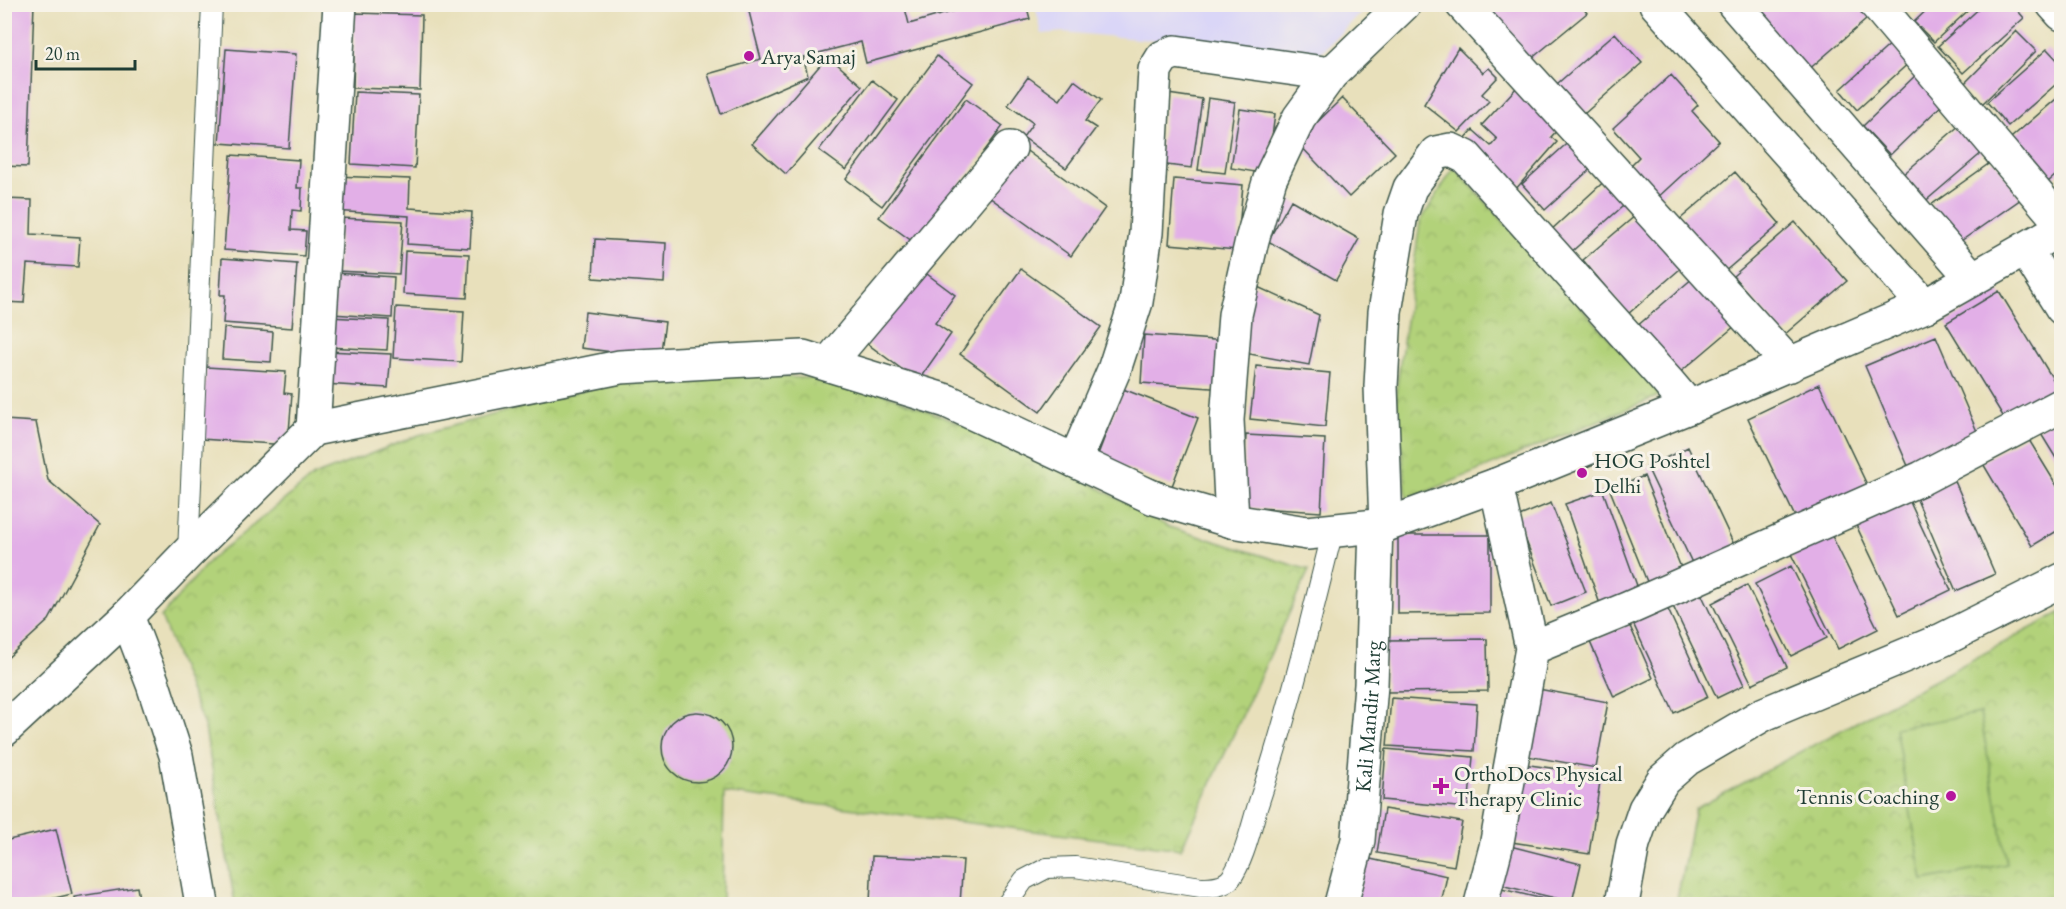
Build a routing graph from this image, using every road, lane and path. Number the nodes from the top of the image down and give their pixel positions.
1 (212, 4) edge
2 (340, 4) edge
3 (1404, 4) edge
4 (1462, 4) edge
5 (1656, 4) edge
6 (1734, 4) edge
7 (1876, 4) edge
8 (2053, 4) edge
9 (2061, 14) edge
10 (1331, 74) junction
11 (1010, 148) dead end
12 (2061, 226) edge
13 (2025, 249) junction
14 (1973, 279) junction
15 (1925, 306) junction
16 (2061, 308) edge
17 (828, 364) junction
18 (1790, 365) junction
19 (2061, 405) edge
20 (1689, 407) junction
21 (313, 429) junction
22 (1075, 461) junction
23 (1496, 485) junction
24 (1232, 521) junction
25 (1381, 525) junction
26 (1333, 530) junction
27 (188, 553) junction
28 (2061, 580) edge
29 (127, 616) junction
30 (1532, 648) junction
31 (4, 730) edge
32 (202, 904) edge
33 (1007, 904) edge
34 (1341, 904) edge
35 (1481, 904) edge
36 (1622, 904) edge

1 - 27 lane
2 - 21 street
3 - 10 street
4 - 18 street
5 - 15 street
6 - 14 street
7 - 12 street
8 - 9 street
10 - 22 street
10 - 24 street
11 - 17 street
12 - 13 street
13 - 14 street
13 - 16 street
14 - 15 street
15 - 18 street
17 - 21 street
17 - 22 street
18 - 20 street
19 - 30 street
20 - 23 street
20 - 25 street, Kali Mandir Marg
21 - 27 street
22 - 24 street
23 - 25 street
23 - 30 street
24 - 26 street
25 - 26 street
25 - 34 street, Kali Mandir Marg
26 - 33 lane
27 - 29 street
28 - 36 street
29 - 31 street
29 - 32 street
30 - 35 street

